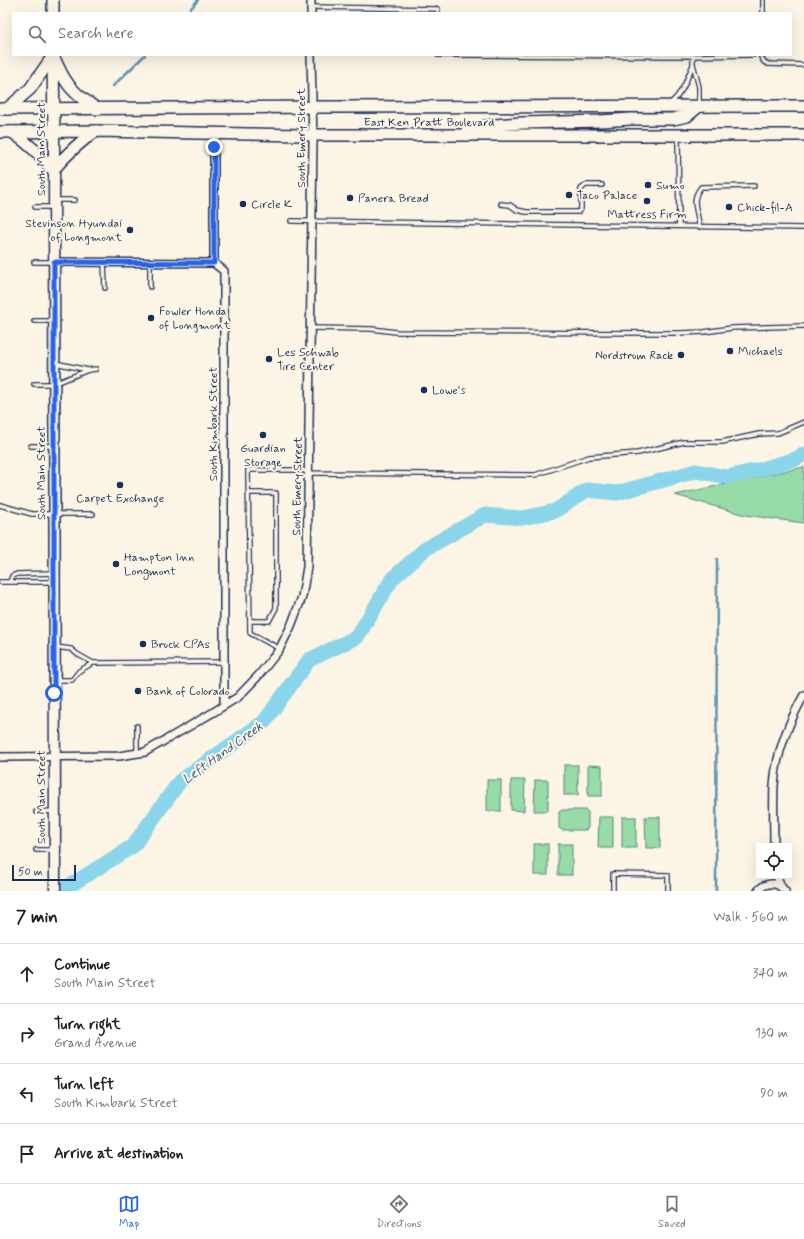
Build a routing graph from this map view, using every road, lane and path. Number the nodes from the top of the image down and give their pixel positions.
1 (53, 0) edge
2 (763, 0) edge
3 (311, 7) edge
4 (342, 8) junction
5 (53, 12) edge
6 (342, 12) edge
7 (438, 12) edge
8 (763, 12) edge
9 (52, 56) edge
10 (53, 56) edge
11 (53, 56) edge
12 (311, 56) edge
13 (693, 56) edge
14 (761, 56) edge
15 (693, 64) junction
16 (804, 65) edge
17 (668, 106) junction
18 (699, 106) junction
19 (804, 106) edge
20 (312, 107) junction
21 (4, 109) edge
22 (54, 109) junction
23 (97, 109) junction
24 (54, 131) junction
25 (96, 131) junction
26 (6, 132) edge
27 (313, 134) junction
28 (445, 135) junction
29 (678, 135) junction
30 (804, 135) edge
31 (214, 147) dead end
32 (53, 170) junction
33 (602, 185) dead end
34 (754, 186) dead end
35 (75, 200) dead end
36 (54, 203) junction
37 (501, 204) dead end
38 (35, 207) dead end
39 (291, 221) dead end
40 (312, 222) junction
41 (679, 226) junction
42 (699, 226) junction
43 (804, 228) edge
44 (34, 262) dead end
45 (54, 262) junction
46 (104, 262) junction
47 (150, 262) junction
48 (214, 263) junction
49 (150, 287) dead end
50 (105, 288) dead end
51 (34, 320) dead end
52 (54, 320) junction
53 (804, 326) edge
54 (310, 328) junction
55 (54, 363) junction
56 (96, 369) dead end
57 (88, 370) junction
58 (34, 384) dead end
59 (54, 384) junction
60 (804, 422) edge
61 (31, 446) dead end
62 (54, 446) junction
63 (309, 473) junction
64 (249, 493) junction
65 (0, 505) edge
66 (54, 514) junction
67 (93, 514) dead end
68 (54, 578) junction
69 (0, 582) edge
70 (10, 582) junction
71 (250, 621) junction
72 (54, 647) junction
73 (280, 649) junction
74 (224, 662) junction
75 (93, 663) junction
76 (54, 680) junction
77 (804, 695) edge
78 (224, 705) junction
79 (137, 726) dead end
80 (137, 753) junction
81 (0, 757) edge
82 (54, 758) junction
83 (54, 811) junction
84 (36, 812) dead end
85 (774, 843) edge
86 (36, 850) dead end
87 (54, 850) junction
88 (766, 879) edge
89 (779, 879) edge
90 (760, 889) edge
91 (785, 889) edge
92 (55, 891) edge
93 (613, 891) edge
94 (668, 891) edge

1 - 5 highway
2 - 8 lane
3 - 4 lane
4 - 6 lane
4 - 7 lane
9 - 21 highway
10 - 22 highway, South Main Street
11 - 23 highway
12 - 20 street, South Emery Street
13 - 15 lane
14 - 16 lane
15 - 17 lane
15 - 18 lane
17 - 18 highway, East Ken Pratt Boulevard
17 - 20 highway, East Ken Pratt Boulevard
18 - 19 highway, East Ken Pratt Boulevard
18 - 28 highway
20 - 23 highway, East Ken Pratt Boulevard
20 - 27 street, South Emery Street
21 - 22 highway, East Ken Pratt Boulevard
22 - 23 highway, East Ken Pratt Boulevard
22 - 24 highway, South Main Street
24 - 25 highway, East Ken Pratt Boulevard
24 - 26 highway, East Ken Pratt Boulevard
24 - 32 main road, South Main Street
25 - 27 highway, East Ken Pratt Boulevard
25 - 32 highway
26 - 32 highway
27 - 28 highway, East Ken Pratt Boulevard
27 - 40 street, South Emery Street
28 - 29 highway, East Ken Pratt Boulevard
29 - 30 highway, East Ken Pratt Boulevard
29 - 41 lane
31 - 48 street
32 - 36 main road, South Main Street
33 - 37 lane
34 - 42 lane
35 - 36 lane
36 - 38 lane
36 - 45 main road, South Main Street
39 - 40 lane
40 - 41 lane
40 - 54 street, South Emery Street
41 - 42 lane
42 - 43 lane
44 - 45 lane
45 - 46 street
45 - 52 main road, South Main Street
46 - 47 street
46 - 50 lane
47 - 48 street
47 - 49 lane
48 - 74 street, South Kimbark Street
51 - 52 lane
52 - 55 main road, South Main Street
53 - 54 lane
54 - 63 street, South Emery Street
55 - 57 lane
55 - 59 main road, South Main Street
56 - 57 lane
57 - 59 lane
58 - 59 lane
59 - 62 main road, South Main Street
60 - 63 lane
61 - 62 lane
62 - 66 main road, South Main Street
63 - 64 lane
63 - 73 street, South Emery Street
64 - 71 lane
64 - 71 lane
65 - 66 lane
66 - 67 lane
66 - 68 main road, South Main Street
68 - 70 lane
68 - 70 lane
68 - 72 main road, South Main Street
69 - 70 lane
71 - 73 lane
72 - 75 lane
72 - 76 main road, South Main Street
73 - 78 street, South Emery Street
74 - 75 lane
74 - 78 street, South Kimbark Street
75 - 76 lane
76 - 82 main road, South Main Street
77 - 85 street
78 - 80 street, South Emery Street
79 - 80 lane
80 - 82 street, South Emery Street
81 - 82 street, South Emery Street
82 - 83 main road, South Main Street
83 - 84 lane
83 - 87 main road, South Main Street
86 - 87 lane
87 - 92 main road, South Main Street
88 - 90 street
89 - 91 street
90 - 91 street
93 - 94 lane

